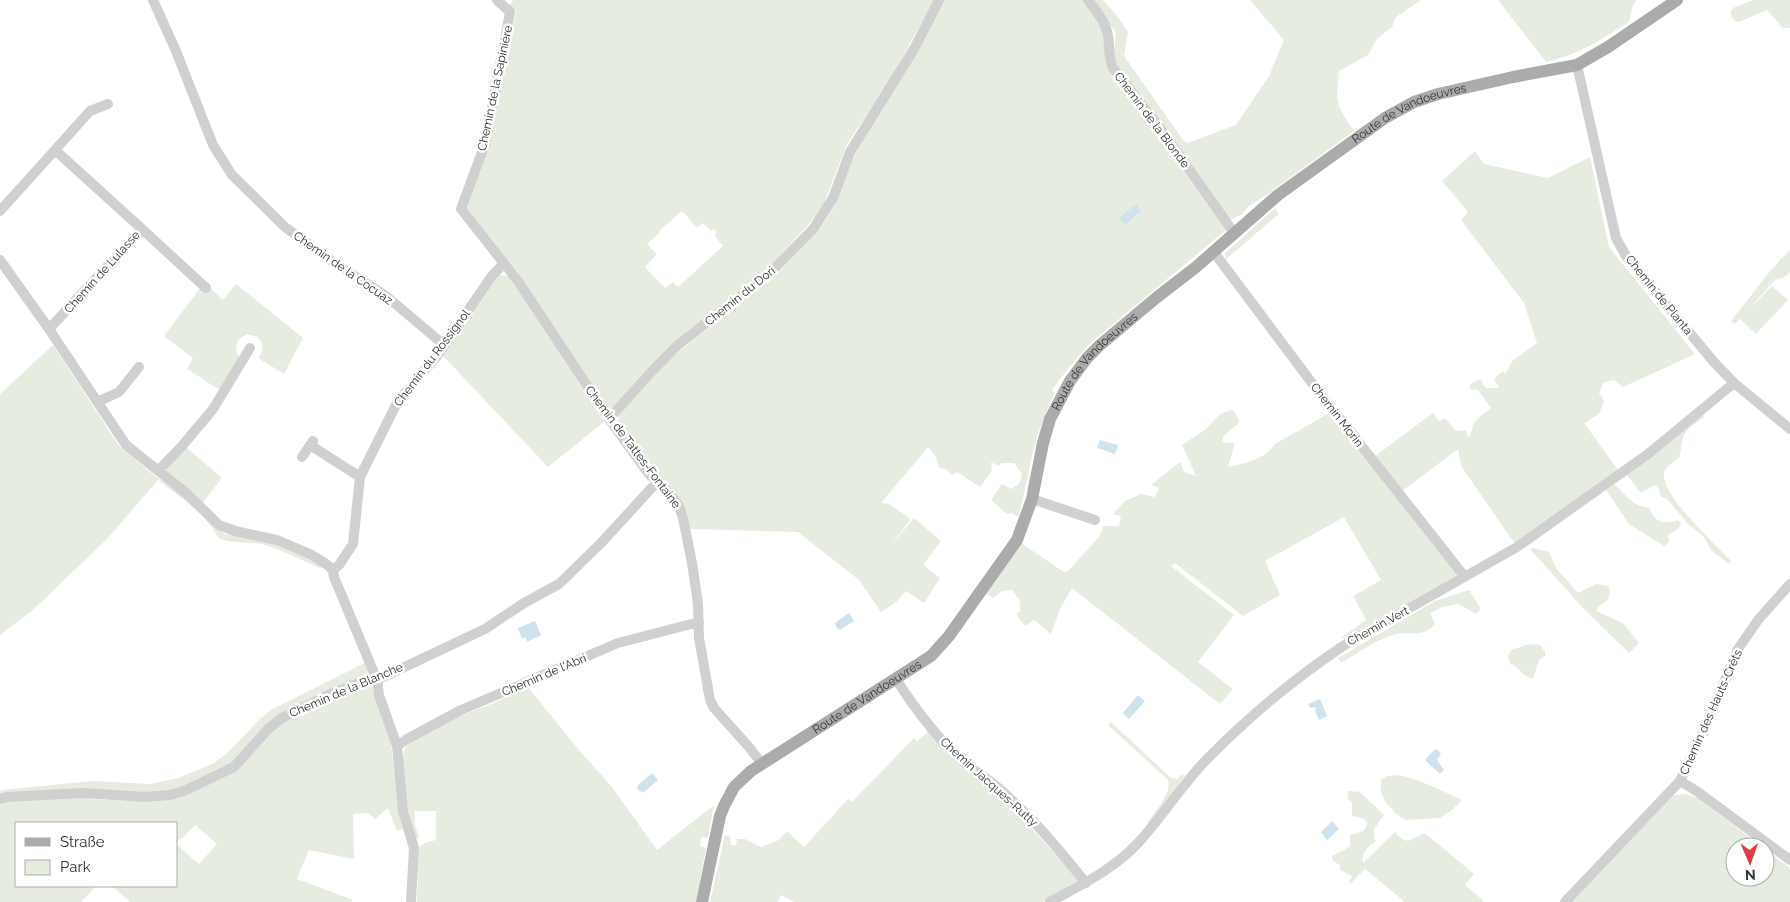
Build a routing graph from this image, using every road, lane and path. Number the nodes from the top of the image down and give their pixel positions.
1 (154, 0) edge
2 (497, 0) edge
3 (939, 0) edge
4 (1088, 0) edge
5 (1677, 0) edge
6 (1577, 65) junction
7 (108, 104) dead end
8 (55, 150) junction
9 (461, 209) joint
10 (0, 211) edge
11 (142, 229) junction
12 (1234, 232) junction
13 (1214, 251) junction
14 (0, 260) edge
15 (504, 263) junction
16 (206, 288) dead end
17 (49, 329) junction
18 (444, 345) junction
19 (250, 348) dead end
20 (139, 367) dead end
21 (1734, 383) junction
22 (97, 402) junction
23 (609, 419) junction
24 (1790, 429) edge
25 (302, 457) dead end
26 (158, 471) junction
27 (360, 477) junction
28 (657, 482) junction
29 (1032, 499) junction
30 (1095, 520) dead end
31 (333, 570) junction
32 (1465, 577) junction
33 (1790, 584) edge
34 (699, 622) junction
35 (896, 679) junction
36 (377, 680) junction
37 (397, 746) junction
38 (762, 764) junction
39 (1680, 781) junction
40 (0, 799) edge
41 (1790, 860) edge
42 (1086, 882) junction
43 (411, 902) edge
44 (702, 902) edge
45 (1050, 902) edge
46 (1565, 902) edge

1 - 18 street, Chemin de la Cocuaz
2 - 9 street, Chemin de la Sapinière
3 - 23 street, Chemin du Dori
4 - 12 street, Chemin de la Blonde
5 - 6 main road, Route de Vandoeuvres
6 - 12 main road, Route de Vandoeuvres
6 - 21 street, Chemin de Planta
7 - 8 street
8 - 10 street
8 - 11 street, Chemin de Lulasse
9 - 15 street, Chemin de Tattes-Fontaine
11 - 16 street
11 - 17 street, Chemin de Lulasse
12 - 13 main road, Route de Vandoeuvres
13 - 29 main road, Route de Vandoeuvres
13 - 32 street, Chemin Morin
14 - 17 street
15 - 18 street, Chemin du Rossignol
15 - 23 street, Chemin de Tattes-Fontaine
17 - 22 street
18 - 27 street, Chemin du Rossignol
19 - 26 street
20 - 22 street
21 - 24 street, Chemin de Planta
21 - 32 street, Chemin Vert
22 - 26 street
23 - 28 street, Chemin de Tattes-Fontaine
25 - 27 street
26 - 31 street
27 - 31 street, Chemin du Rossignol
28 - 34 street, Chemin de Tattes-Fontaine
28 - 36 street, Chemin de la Blanche
29 - 30 street
29 - 35 main road, Route de Vandoeuvres
31 - 36 street
32 - 42 street, Chemin Vert
33 - 39 street, Chemin des Hauts-Crêts
34 - 37 street, Chemin de l'Abri
34 - 38 street, Chemin de Tattes-Fontaine
35 - 38 main road, Route de Vandoeuvres
35 - 42 street, Chemin Jacques-Rutty
36 - 37 street
36 - 40 street, Chemin de la Blanche
37 - 43 street
38 - 44 main road, Route de Vandoeuvres
39 - 41 street
39 - 46 street, Chemin des Hauts-Crêts
42 - 45 street, Chemin Vert

